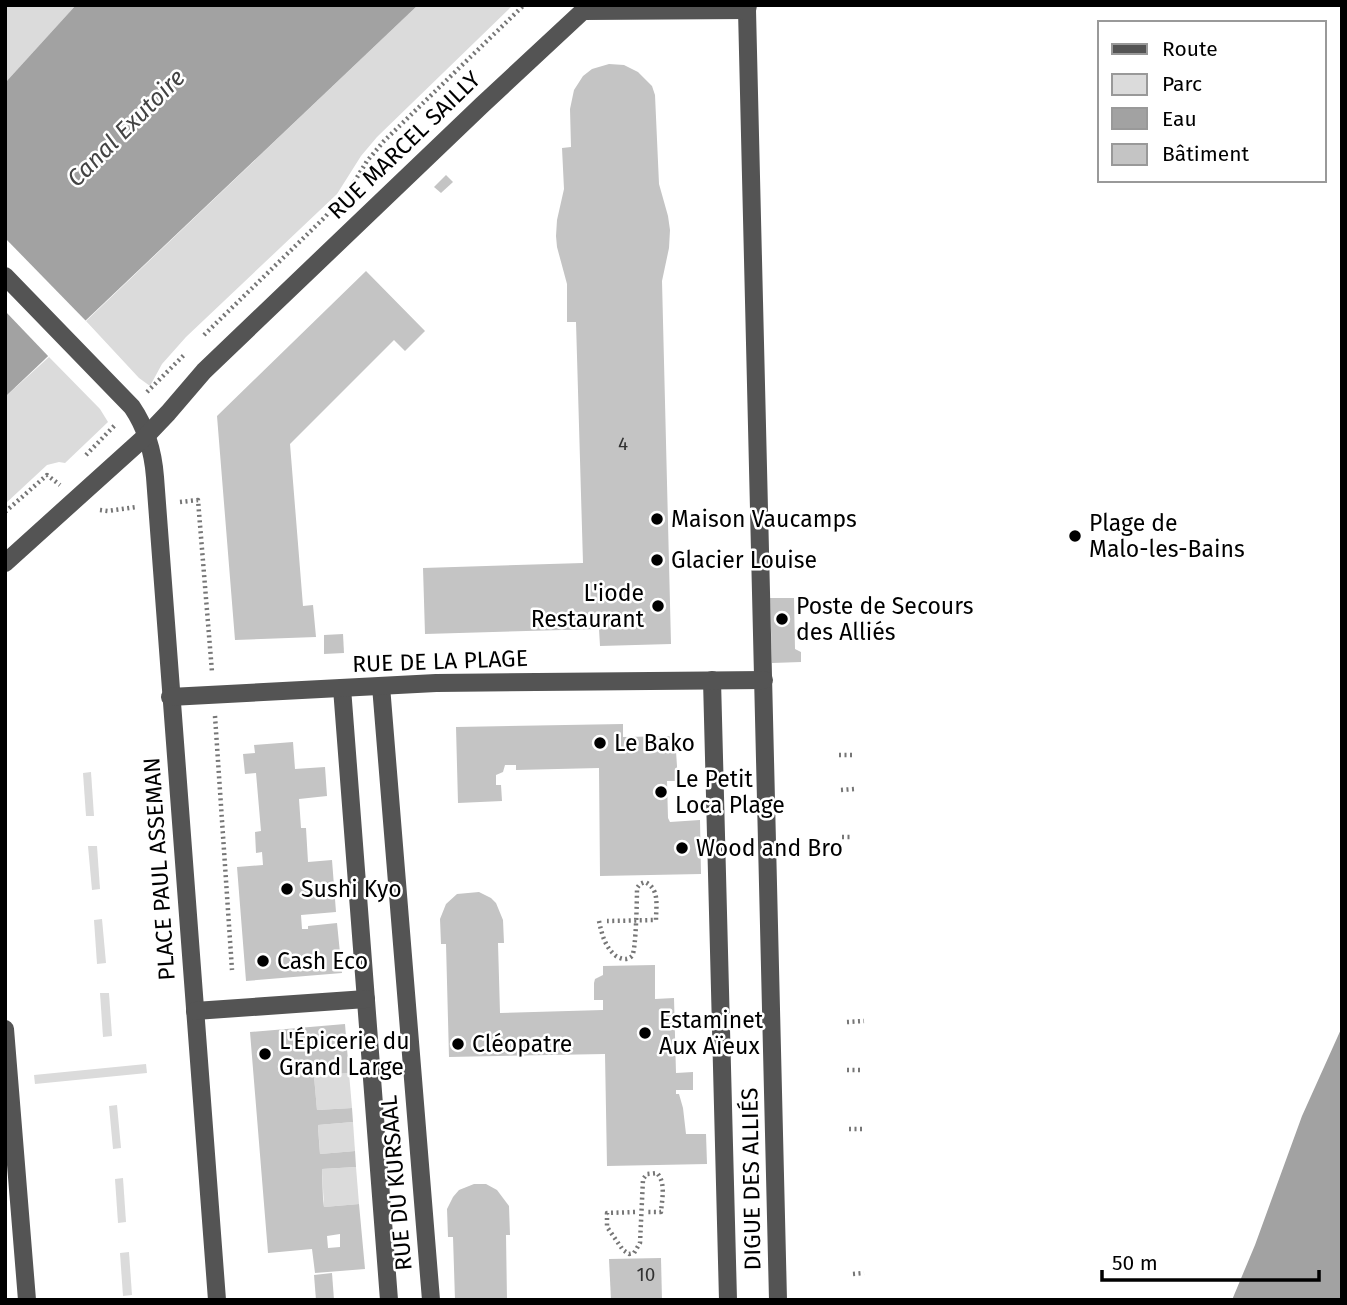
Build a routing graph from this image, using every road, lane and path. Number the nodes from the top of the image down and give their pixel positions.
1 (524, 5) edge
2 (748, 8) edge
3 (5, 276) edge
4 (197, 342) dead end
5 (187, 351) dead end
6 (128, 403) junction
7 (147, 435) junction
8 (86, 456) dead end
9 (78, 496) junction
10 (157, 505) junction
11 (5, 512) edge
12 (5, 563) edge
13 (712, 680) junction
14 (764, 680) junction
15 (381, 686) junction
16 (342, 688) junction
17 (214, 695) junction
18 (170, 697) junction
19 (839, 755) dead end
20 (855, 755) dead end
21 (854, 789) dead end
22 (841, 790) dead end
23 (842, 837) dead end
24 (853, 837) dead end
25 (607, 921) dead end
26 (636, 921) junction
27 (598, 922) dead end
28 (232, 970) dead end
29 (366, 999) junction
30 (195, 1011) junction
31 (864, 1021) dead end
32 (847, 1022) dead end
33 (5, 1029) edge
34 (847, 1070) dead end
35 (862, 1070) dead end
36 (849, 1129) dead end
37 (864, 1129) dead end
38 (635, 1212) dead end
39 (648, 1212) dead end
40 (864, 1273) dead end
41 (853, 1274) dead end
42 (27, 1300) edge
43 (217, 1300) edge
44 (389, 1300) edge
45 (430, 1300) edge
46 (728, 1300) edge
47 (778, 1300) edge

1 - 4 path
2 - 7 street, RUE MARCEL SAILLY
2 - 14 street, DIGUE DES ALLIÉS
3 - 6 street, PLACE PAUL ASSEMAN
5 - 6 path
6 - 7 street, PLACE PAUL ASSEMAN
6 - 8 path
7 - 9 street
7 - 10 street, PLACE PAUL ASSEMAN
9 - 10 path
9 - 11 path
9 - 12 street
10 - 17 path
10 - 18 street, PLACE PAUL ASSEMAN
13 - 14 street
13 - 15 street, RUE DE LA PLAGE
13 - 46 street, DIGUE DES ALLIÉS
14 - 47 street, DIGUE DES ALLIÉS
15 - 16 street, RUE DE LA PLAGE
15 - 45 street, RUE DU KURSAAL
16 - 17 street, RUE DE LA PLAGE
16 - 29 street, RUE DU KURSAAL
17 - 18 street, RUE DE LA PLAGE
17 - 28 path
18 - 30 street, PLACE PAUL ASSEMAN
19 - 20 path
21 - 22 path
23 - 24 path
25 - 26 path
26 - 26 path
26 - 27 path
29 - 30 street
29 - 44 street, RUE DU KURSAAL
30 - 43 street, PLACE PAUL ASSEMAN
31 - 32 path
33 - 42 street
34 - 35 path
36 - 37 path
38 - 39 path
40 - 41 path

